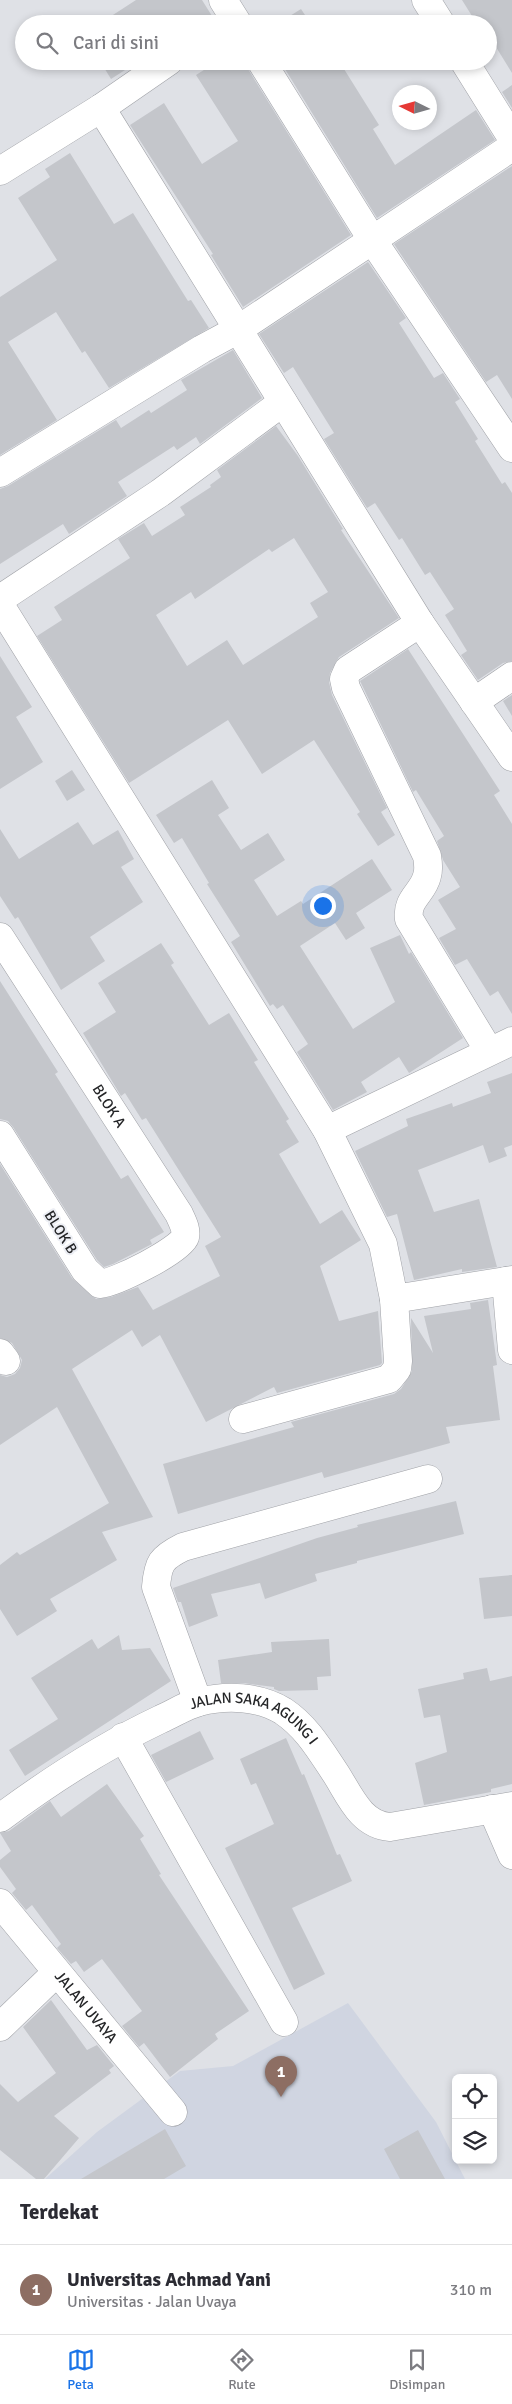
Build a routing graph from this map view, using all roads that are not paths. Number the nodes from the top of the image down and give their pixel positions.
1 (426, 0) edge
2 (435, 15) edge
3 (156, 70) edge
4 (267, 70) edge
5 (470, 70) edge
6 (101, 108) junction
7 (512, 138) edge
8 (512, 147) edge
9 (0, 171) edge
10 (373, 242) junction
11 (239, 329) junction
12 (283, 402) junction
13 (512, 448) edge
14 (0, 473) edge
15 (0, 600) edge
16 (0, 605) edge
17 (420, 623) junction
18 (512, 676) edge
19 (474, 702) junction
20 (512, 757) edge
21 (0, 937) edge
22 (501, 1046) edge
23 (327, 1130) junction
24 (0, 1134) edge
25 (145, 1265) joint
26 (509, 1280) edge
27 (394, 1299) junction
28 (512, 1350) edge
29 (243, 1419) dead end
30 (428, 1479) dead end
31 (198, 1702) junction
32 (123, 1737) junction
33 (502, 1808) edge
34 (0, 1818) edge
35 (512, 1855) edge
36 (0, 1903) edge
37 (56, 1973) junction
38 (284, 2022) dead end
39 (0, 2027) edge
40 (173, 2112) dead end

1 - 2 street
3 - 6 street
4 - 10 street
5 - 7 street
6 - 9 street
6 - 11 street
8 - 10 street
10 - 11 street
10 - 13 street
11 - 12 street
11 - 14 street
12 - 15 street
12 - 17 street
16 - 23 street
17 - 19 street
17 - 22 street
18 - 19 street
19 - 20 street
21 - 25 street, BLOK A
22 - 23 street
23 - 27 street
24 - 25 street, BLOK B
26 - 27 street
26 - 28 street
27 - 29 street
30 - 31 street
31 - 32 street, JALAN SAKA AGUNG I
31 - 33 street, JALAN SAKA AGUNG I
32 - 34 street, JALAN SAKA AGUNG I
32 - 38 street
33 - 35 street, JALAN SAKA AGUNG I
36 - 37 street, JALAN UVAYA
37 - 39 street
37 - 40 street, JALAN UVAYA

